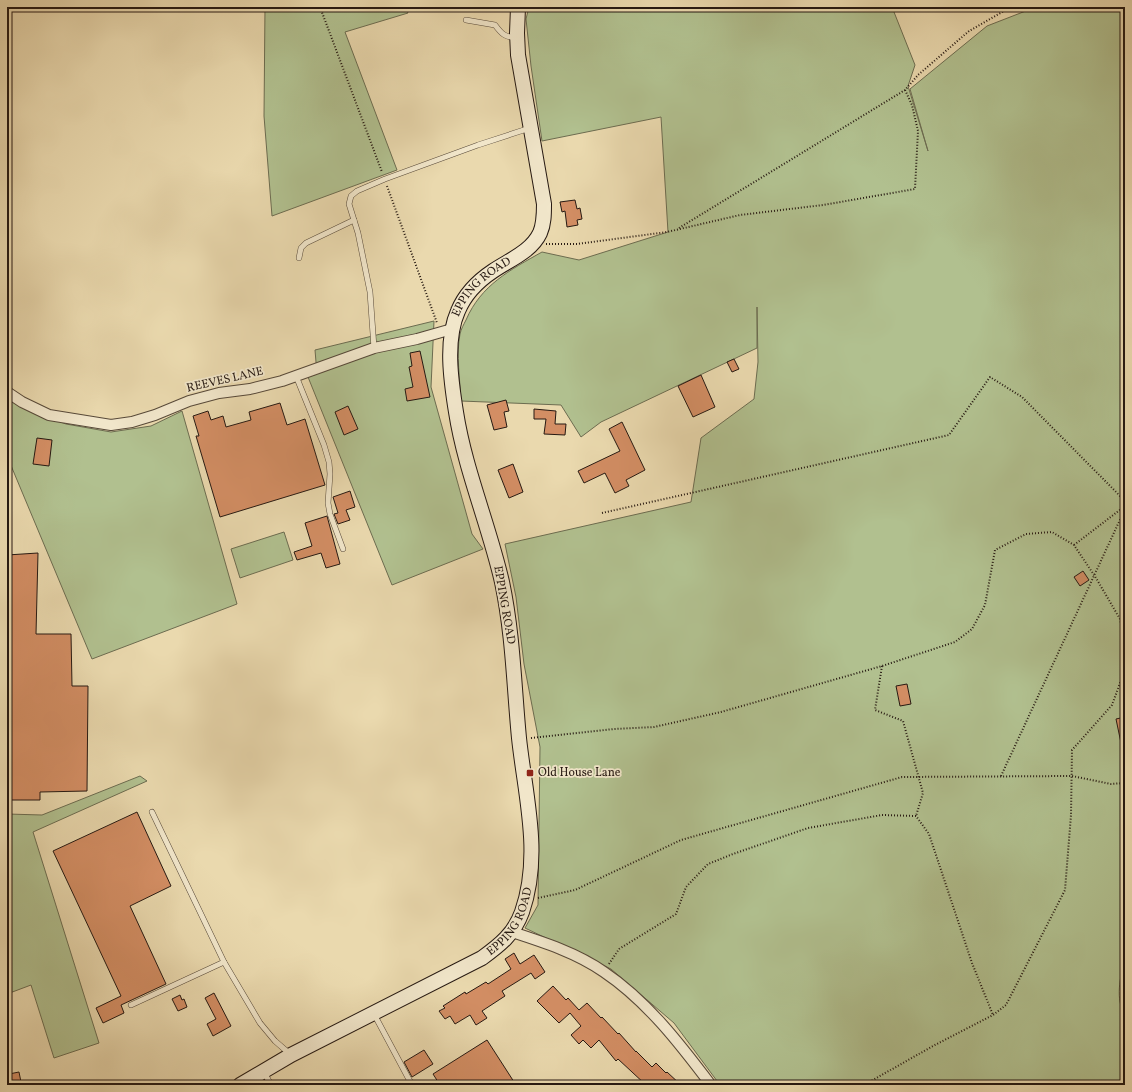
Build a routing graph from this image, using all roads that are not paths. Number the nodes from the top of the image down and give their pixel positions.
1 (518, 7) edge
2 (466, 20) dead end
3 (517, 37) junction
4 (531, 128) junction
5 (354, 220) junction
6 (299, 258) dead end
7 (446, 330) junction
8 (374, 348) junction
9 (296, 376) junction
10 (7, 392) edge
11 (343, 549) dead end
12 (152, 812) dead end
13 (512, 932) junction
14 (224, 962) junction
15 (131, 1005) dead end
16 (373, 1013) junction
17 (291, 1054) junction
18 (263, 1071) junction
19 (240, 1085) edge
20 (271, 1085) edge
21 (412, 1085) edge
22 (710, 1085) edge

1 - 3 main road, EPPING ROAD
2 - 3 lane
3 - 4 main road, EPPING ROAD
4 - 5 lane
4 - 7 main road, EPPING ROAD
5 - 6 lane
5 - 8 lane
7 - 8 street, REEVES LANE
7 - 13 main road, EPPING ROAD
8 - 9 street, REEVES LANE
9 - 10 street, REEVES LANE
9 - 11 lane
12 - 14 lane
13 - 16 main road, EPPING ROAD
13 - 22 street
14 - 15 lane
14 - 17 lane
16 - 17 main road, EPPING ROAD
16 - 21 lane
17 - 18 main road, EPPING ROAD
18 - 19 main road, EPPING ROAD
18 - 20 lane

